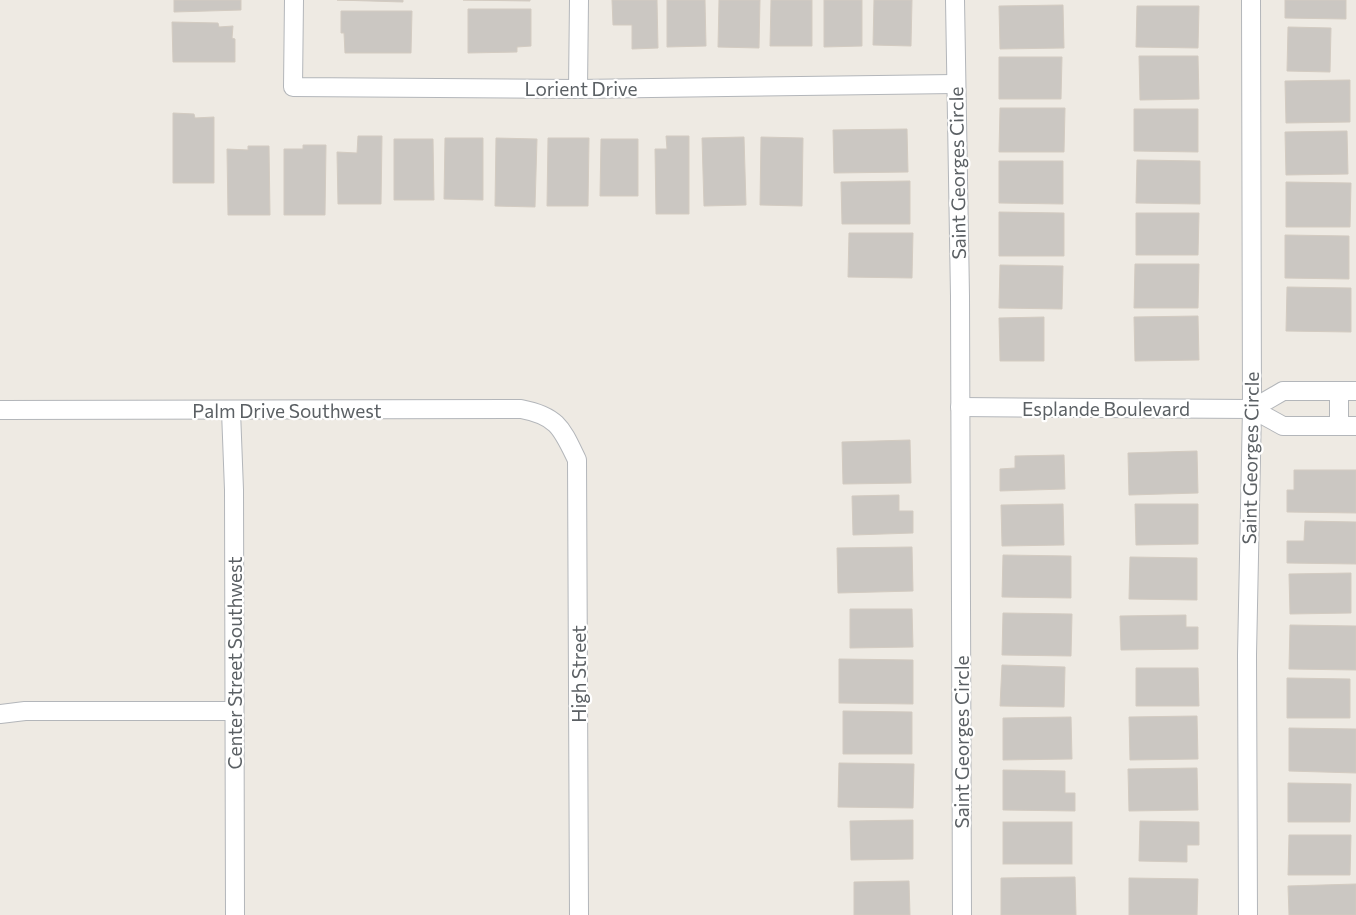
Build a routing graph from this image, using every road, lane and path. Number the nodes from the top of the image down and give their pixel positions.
1 (294, 0) edge
2 (579, 0) edge
3 (955, 0) edge
4 (1251, 0) edge
5 (956, 84) junction
6 (578, 88) junction
7 (1348, 391) edge
8 (960, 407) junction
9 (1252, 409) junction
10 (0, 410) edge
11 (231, 411) junction
12 (1348, 426) edge
13 (565, 435) joint
14 (234, 711) junction
15 (0, 714) edge
16 (235, 915) edge
17 (578, 915) edge
18 (962, 915) edge
19 (1248, 915) edge

1 - 6 street, Lorient Drive
2 - 6 street
3 - 5 street, Saint Georges Circle
4 - 9 street, Saint Georges Circle
5 - 6 street, Lorient Drive
5 - 8 street, Saint Georges Circle
7 - 9 street
7 - 12 street
8 - 9 street, Esplande Boulevard
8 - 18 street, Saint Georges Circle
9 - 12 street, Esplande Boulevard
9 - 19 street, Saint Georges Circle
10 - 11 street, Palm Drive Southwest
11 - 13 street, Palm Drive Southwest
11 - 14 street, Center Street Southwest
13 - 17 street, High Street
14 - 15 street
14 - 16 street, Center Street Southwest

